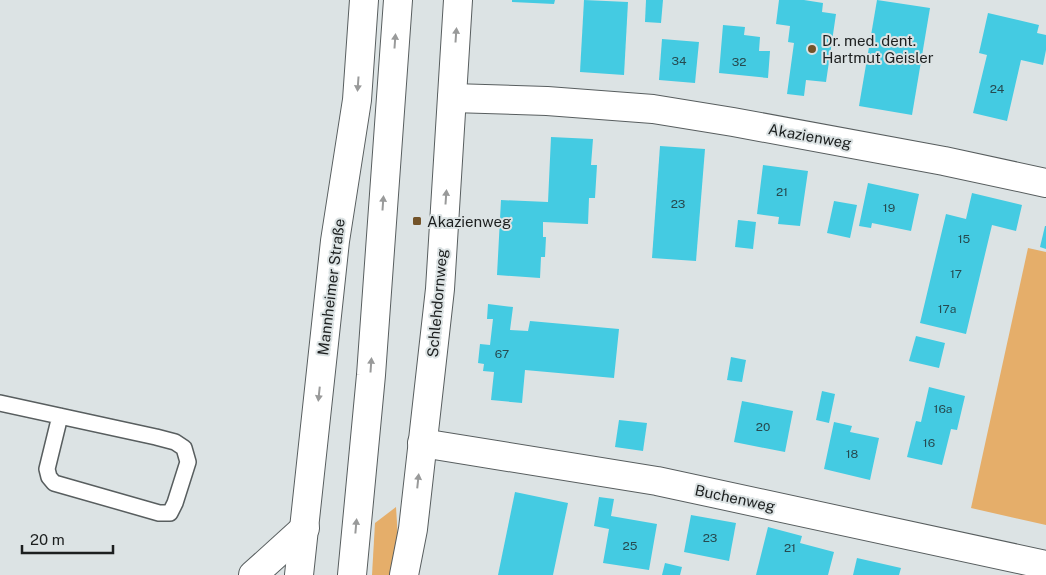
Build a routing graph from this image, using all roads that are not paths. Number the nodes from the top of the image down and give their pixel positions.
1 (364, 0) edge
2 (398, 0) edge
3 (458, 0) edge
4 (452, 98) junction
5 (1046, 183) edge
6 (0, 402) edge
7 (60, 416) junction
8 (422, 443) junction
9 (305, 528) junction
10 (1046, 565) edge
11 (253, 575) edge
12 (300, 575) edge
13 (352, 575) edge
14 (404, 575) edge

1 -> 9 street, Mannheimer Straße
13 -> 2 street
4 -> 3 street, Schlehdornweg
4 - 5 street, Akazienweg
8 -> 4 street, Schlehdornweg
6 - 7 lane
7 - 7 lane
8 - 10 street, Buchenweg
14 -> 8 street, Schlehdornweg
9 - 11 street
9 - 12 street, Mannheimer Straße

